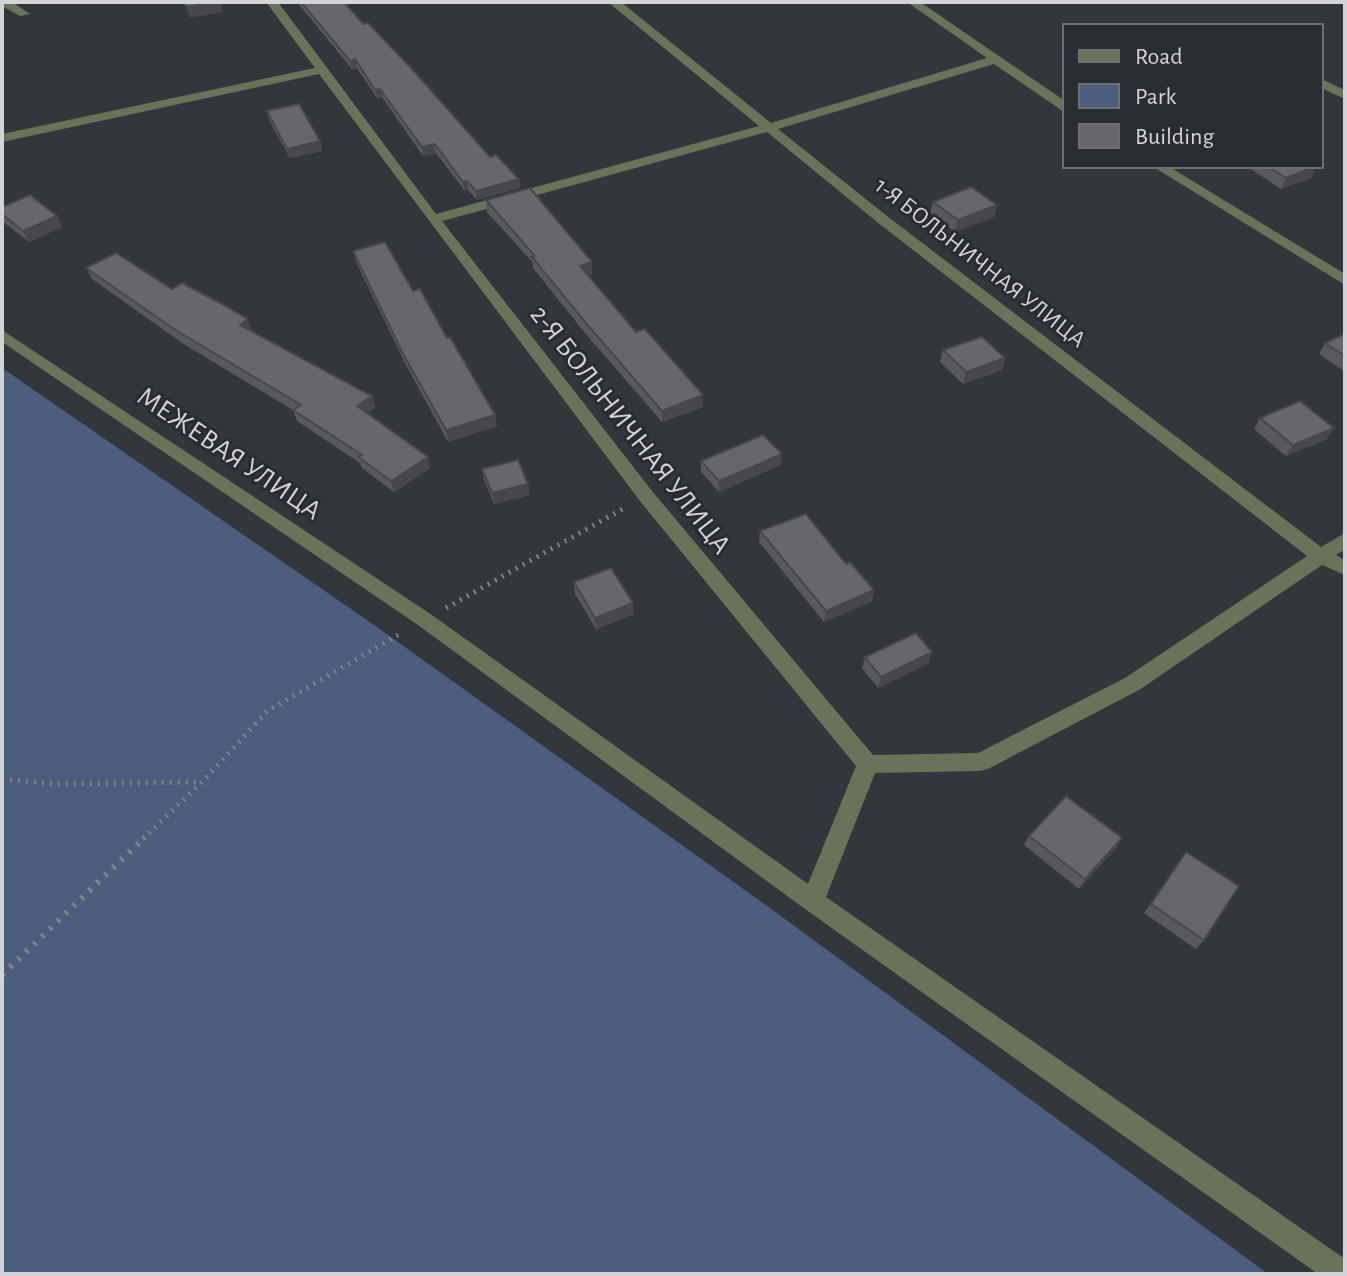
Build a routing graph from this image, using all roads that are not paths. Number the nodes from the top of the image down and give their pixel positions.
1 (4, 2) edge
2 (272, 2) edge
3 (614, 2) edge
4 (913, 2) edge
5 (24, 14) dead end
6 (994, 60) junction
7 (321, 70) junction
8 (1323, 84) edge
9 (1345, 95) edge
10 (1063, 106) edge
11 (770, 127) junction
12 (2, 138) edge
13 (1162, 168) edge
14 (433, 219) junction
15 (1345, 280) edge
16 (2, 335) edge
17 (1345, 540) edge
18 (1320, 556) junction
19 (1345, 568) edge
20 (868, 764) junction
21 (813, 901) junction
22 (1342, 1274) edge

1 - 5 street
2 - 7 street, 2-Я БОЛЬНИЧНАЯ УЛИЦА
3 - 11 street, 1-Я БОЛЬНИЧНАЯ УЛИЦА
4 - 6 street
6 - 10 street
6 - 11 street
7 - 12 street
7 - 14 street, 2-Я БОЛЬНИЧНАЯ УЛИЦА
8 - 9 street
11 - 14 street
11 - 18 street, 1-Я БОЛЬНИЧНАЯ УЛИЦА
13 - 15 street
14 - 20 street, 2-Я БОЛЬНИЧНАЯ УЛИЦА
16 - 21 street, МЕЖЕВАЯ УЛИЦА
17 - 18 street
18 - 19 street, 1-Я БОЛЬНИЧНАЯ УЛИЦА
18 - 20 street
20 - 21 street
21 - 22 street, МЕЖЕВАЯ УЛИЦА

